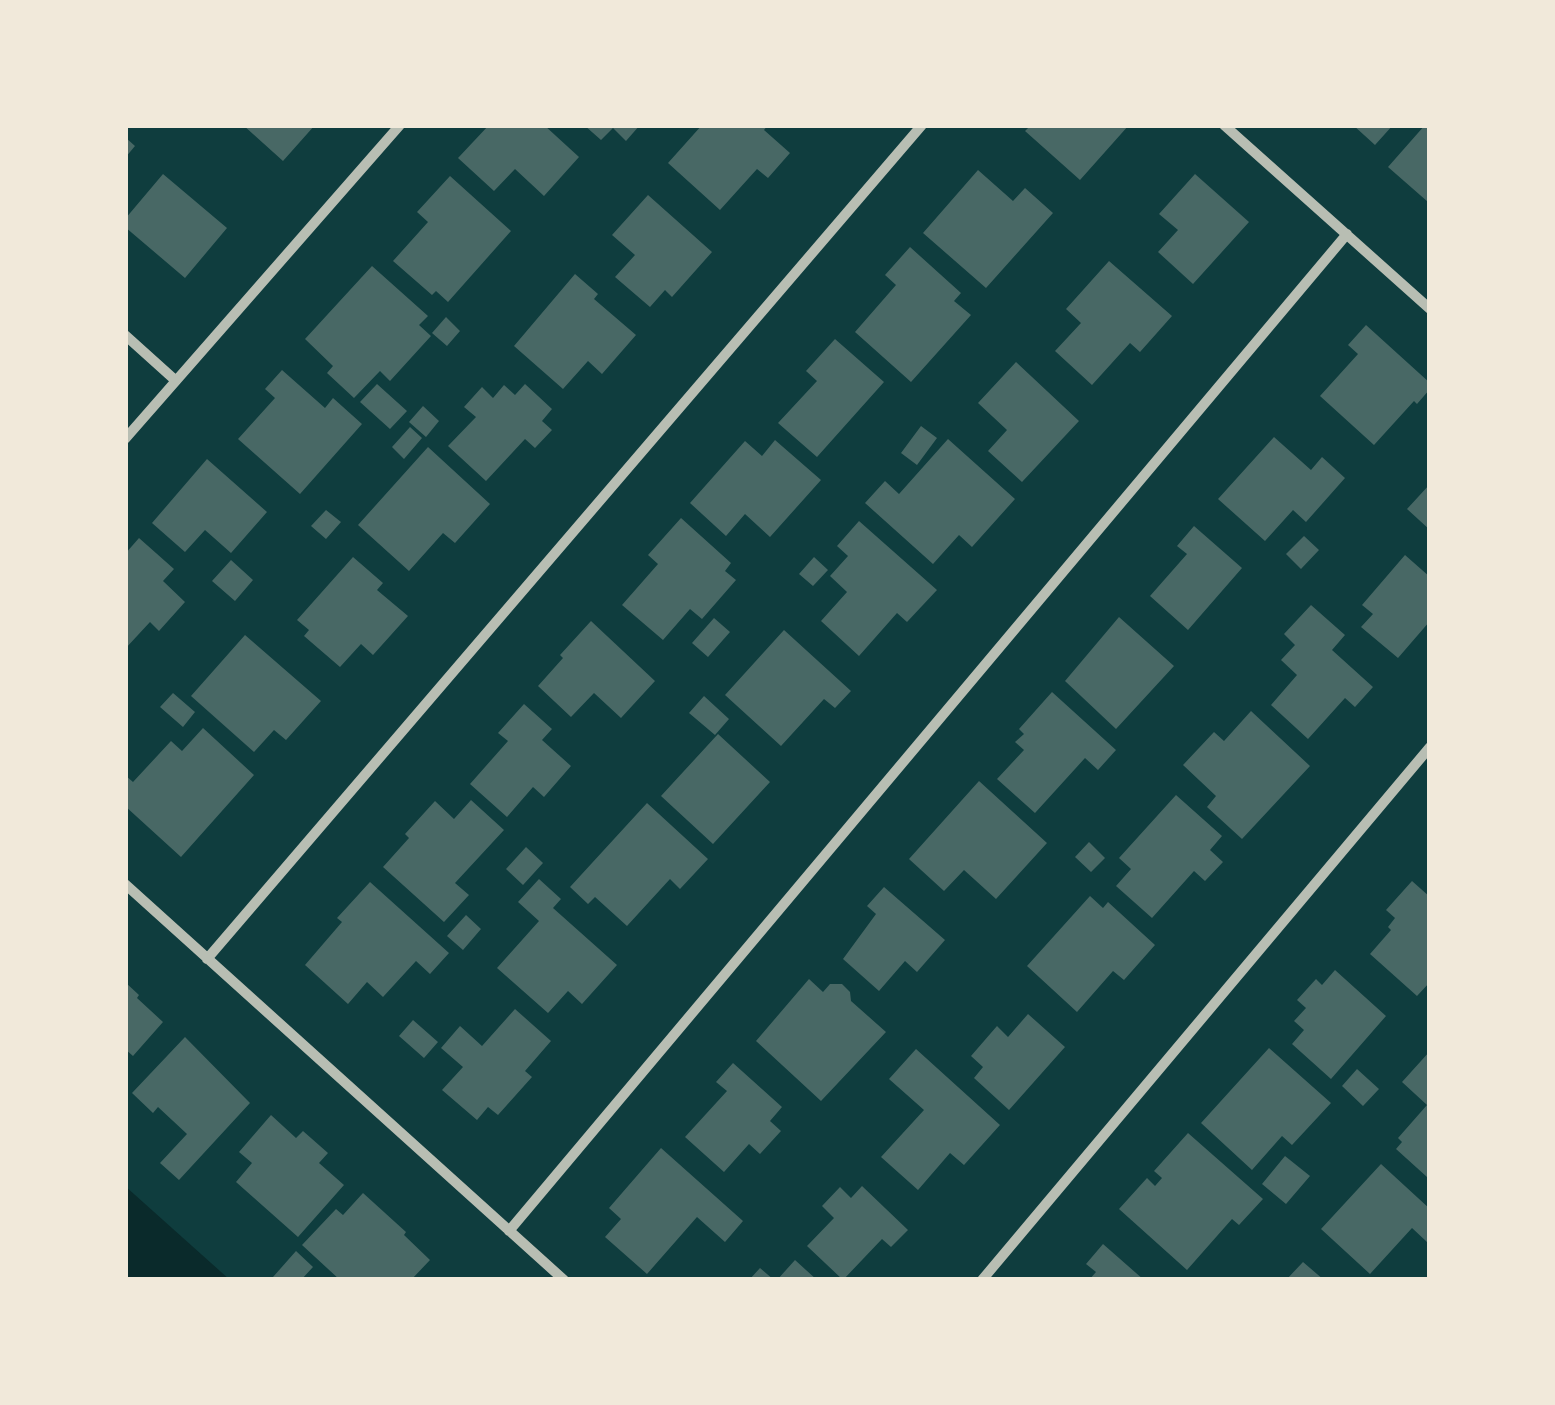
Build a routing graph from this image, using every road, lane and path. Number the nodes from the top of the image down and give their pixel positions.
1 (400, 125) edge
2 (922, 125) edge
3 (1224, 125) edge
4 (1347, 234) junction
5 (1430, 309) edge
6 (125, 335) edge
7 (175, 380) junction
8 (125, 439) edge
9 (1430, 746) edge
10 (125, 884) edge
11 (207, 959) junction
12 (509, 1231) junction
13 (564, 1280) edge
14 (982, 1280) edge

1 - 7 street
2 - 11 street
3 - 4 street
4 - 5 street
4 - 12 street
6 - 7 street
7 - 8 street
9 - 14 street
10 - 11 street
11 - 12 street
12 - 13 street

